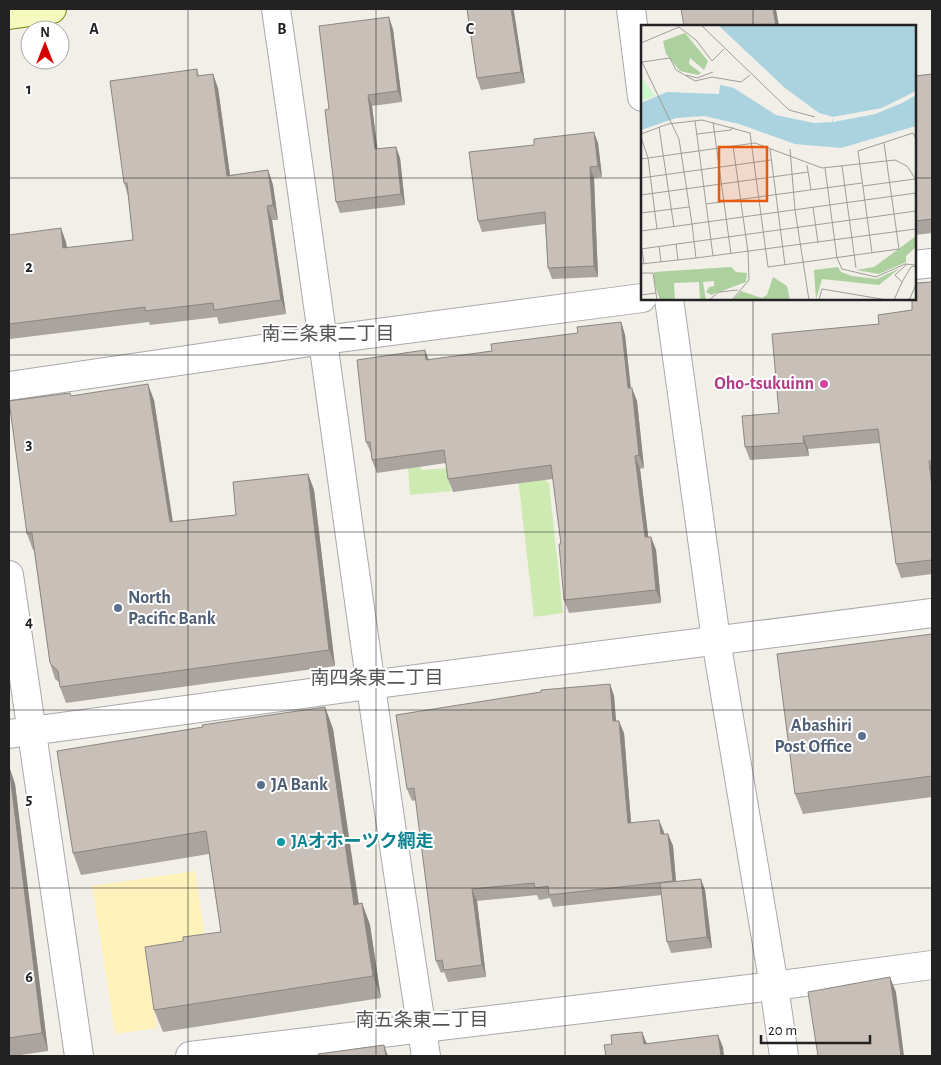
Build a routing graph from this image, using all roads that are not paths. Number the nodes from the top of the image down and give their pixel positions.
1 (52, 9) edge
2 (276, 9) edge
3 (631, 9) edge
4 (9, 15) edge
5 (641, 89) edge
6 (932, 263) edge
7 (916, 265) edge
8 (641, 298) edge
9 (669, 300) edge
10 (324, 340) junction
11 (9, 386) edge
12 (9, 575) edge
13 (932, 613) edge
14 (716, 640) junction
15 (370, 684) junction
16 (19, 733) edge
17 (932, 965) edge
18 (774, 986) junction
19 (421, 1029) junction
20 (79, 1056) edge
21 (190, 1056) edge
22 (426, 1056) edge
23 (784, 1056) edge

1 - 4 main road
2 - 10 street
3 - 5 street
6 - 7 street
8 - 10 street
9 - 14 street
10 - 11 street
10 - 15 street
12 - 16 street
13 - 14 street
14 - 15 street
14 - 18 street
15 - 16 street
15 - 19 street
16 - 20 street
17 - 18 street
18 - 19 street
18 - 23 street
19 - 21 street
19 - 22 street

